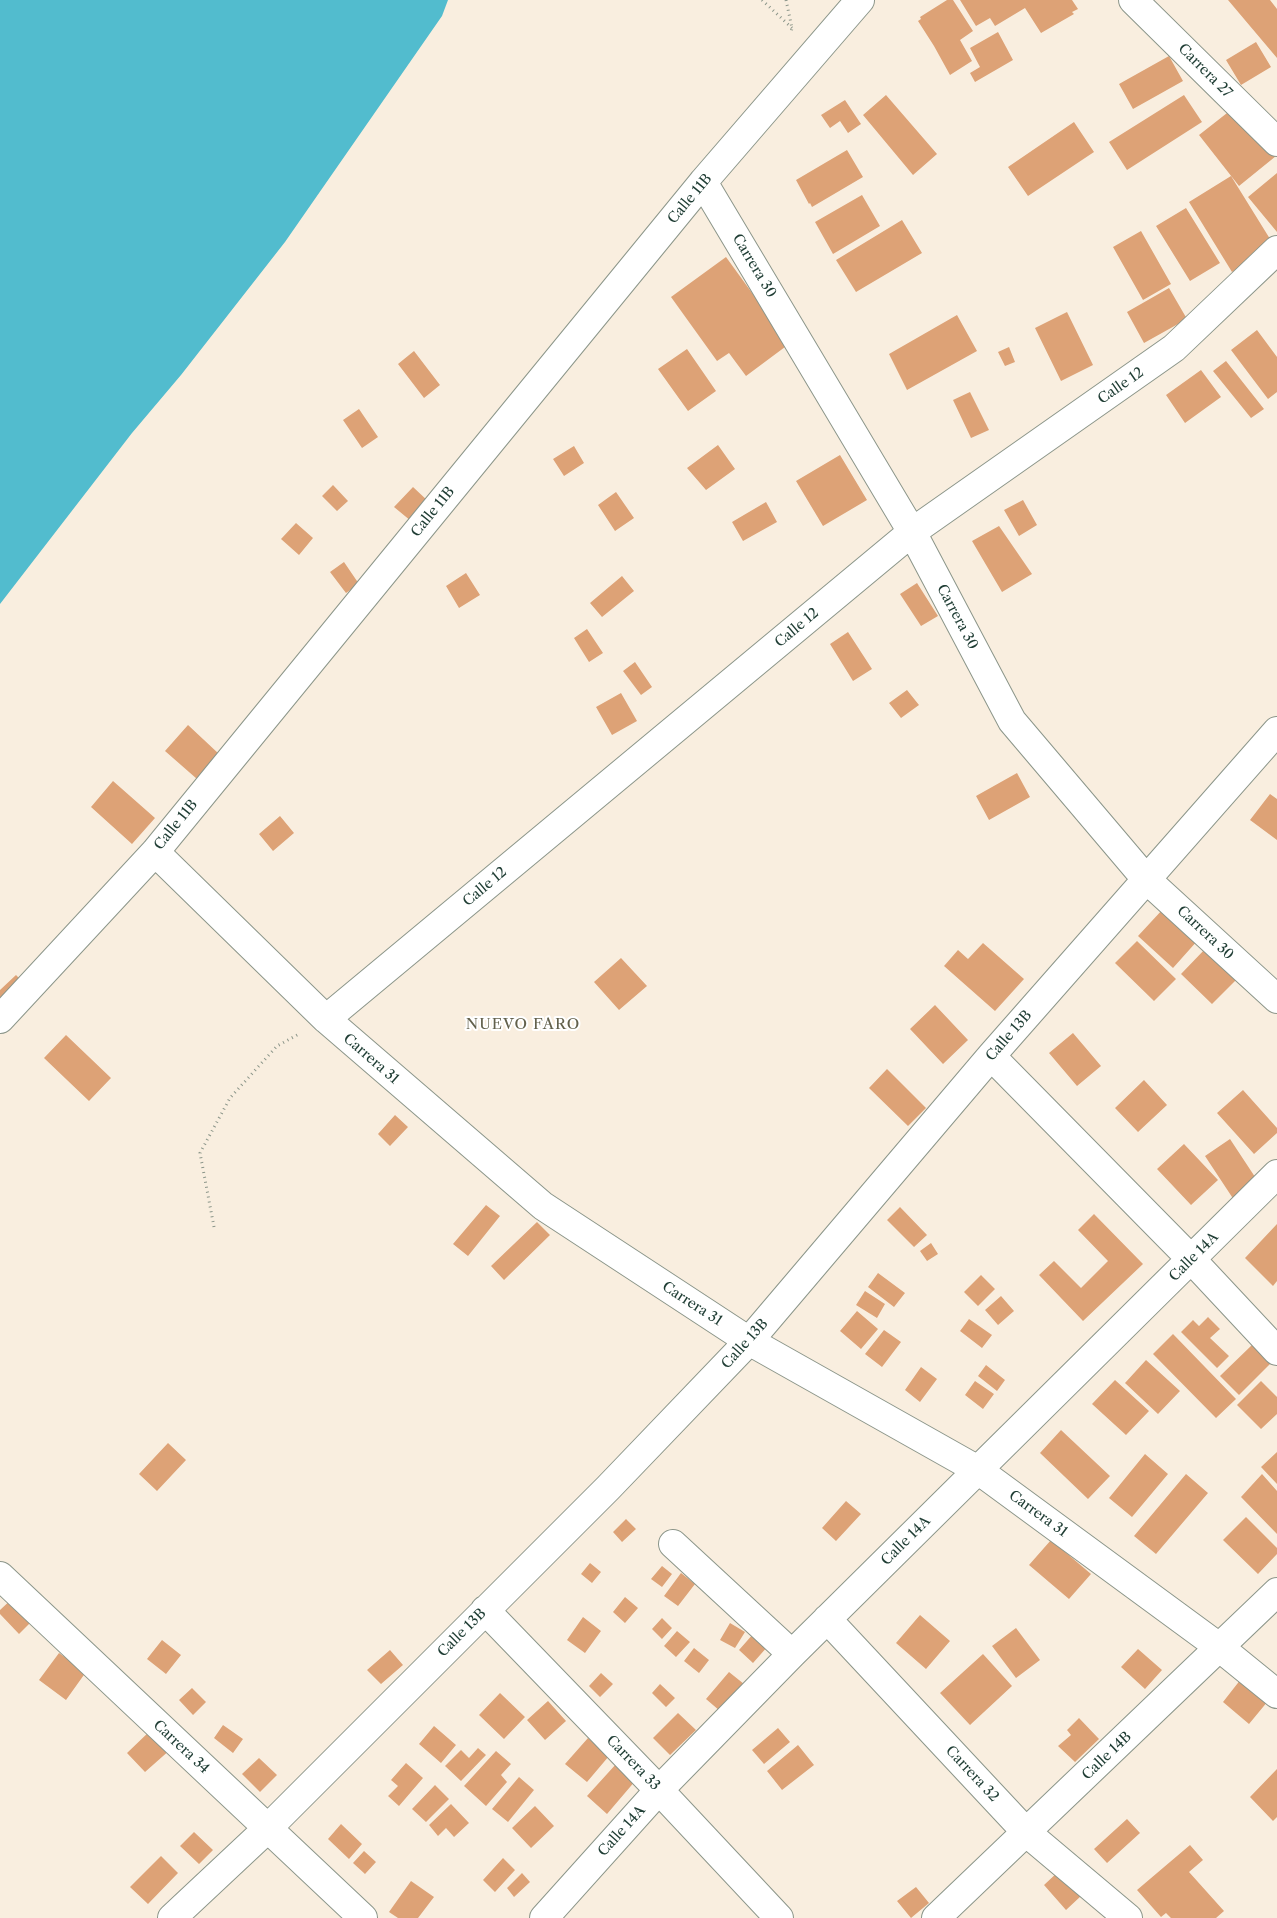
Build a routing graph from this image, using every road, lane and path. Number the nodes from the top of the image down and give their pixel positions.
1 (762, 0) edge
2 (860, 0) edge
3 (1133, 0) edge
4 (792, 28) dead end
5 (1277, 142) edge
6 (703, 182) junction
7 (1277, 250) edge
8 (912, 532) junction
9 (1277, 731) edge
10 (155, 852) junction
11 (1146, 879) junction
12 (1277, 999) edge
13 (0, 1019) edge
14 (326, 1020) junction
15 (991, 1056) junction
16 (1277, 1174) edge
17 (214, 1227) dead end
18 (1191, 1259) junction
19 (749, 1341) junction
20 (1277, 1352) edge
21 (978, 1470) junction
22 (673, 1544) dead end
23 (0, 1576) edge
24 (1277, 1592) edge
25 (485, 1610) junction
26 (827, 1620) junction
27 (1219, 1647) junction
28 (792, 1654) junction
29 (1277, 1694) edge
30 (659, 1790) junction
31 (267, 1828) junction
32 (1027, 1832) junction
33 (172, 1918) edge
34 (363, 1918) edge
35 (544, 1918) edge
36 (779, 1918) edge
37 (936, 1918) edge
38 (1128, 1918) edge

1 - 4 path
2 - 6 street, Calle 11B
3 - 5 street, Carrera 27
6 - 8 street, Carrera 30
6 - 10 street, Calle 11B
7 - 8 street, Calle 12
8 - 11 street, Carrera 30
8 - 14 street, Calle 12
9 - 11 street, Calle 13B
10 - 13 street, Calle 11B
10 - 14 street, Carrera 31
11 - 12 street, Carrera 30
11 - 15 street, Calle 13B
14 - 17 path
14 - 19 street, Carrera 31
15 - 18 street
15 - 19 street, Calle 13B
16 - 18 street, Calle 14A
18 - 20 street
18 - 21 street, Calle 14A
19 - 21 street, Carrera 31
19 - 25 street, Calle 13B
21 - 26 street, Calle 14A
21 - 27 street, Carrera 31
22 - 28 street
23 - 31 street, Carrera 34
24 - 27 street, Calle 14B
25 - 30 street, Carrera 33
25 - 31 street, Calle 13B
26 - 28 street, Calle 14A
26 - 32 street, Carrera 32
27 - 29 street, Carrera 31
27 - 32 street, Calle 14B
28 - 30 street, Calle 14A
30 - 35 street, Calle 14A
30 - 36 street, Carrera 33
31 - 33 street, Calle 13B
31 - 34 street, Carrera 34
32 - 37 street, Calle 14B
32 - 38 street, Carrera 32

